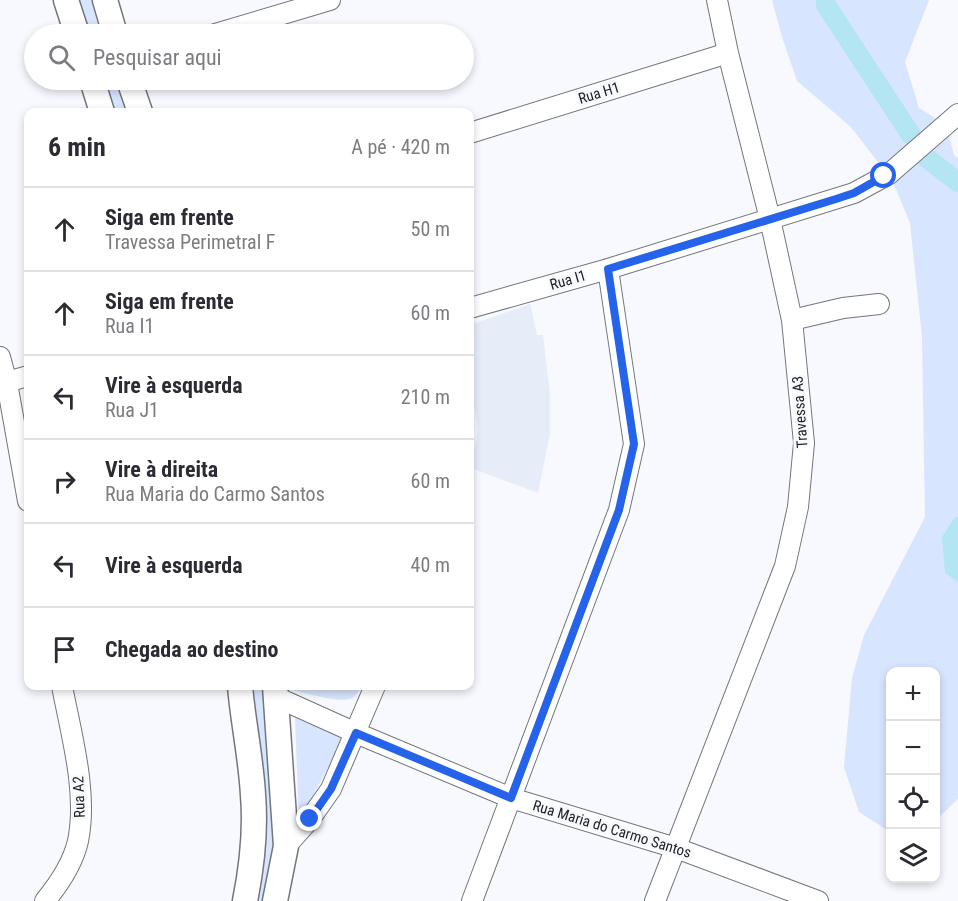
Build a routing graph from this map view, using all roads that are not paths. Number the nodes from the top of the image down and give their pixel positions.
1 (66, 0) edge
2 (105, 0) edge
3 (330, 0) edge
4 (717, 0) edge
5 (292, 6) edge
6 (74, 24) edge
7 (112, 24) edge
8 (242, 24) edge
9 (728, 53) junction
10 (95, 90) edge
11 (132, 90) edge
12 (101, 108) edge
13 (139, 108) edge
14 (952, 120) edge
15 (474, 132) edge
16 (770, 219) junction
17 (608, 269) junction
18 (879, 304) dead end
19 (474, 307) edge
20 (792, 320) junction
21 (0, 357) edge
22 (24, 377) edge
23 (3, 384) edge
24 (24, 482) edge
25 (63, 690) edge
26 (241, 690) edge
27 (373, 690) edge
28 (275, 691) edge
29 (356, 733) junction
30 (511, 798) junction
31 (286, 846) junction
32 (676, 848) junction
33 (45, 901) edge
34 (245, 901) edge
35 (275, 901) edge
36 (472, 901) edge
37 (655, 901) edge
38 (818, 901) edge

1 - 6 street
2 - 7 street
3 - 5 street
4 - 9 street, Travessa A3
5 - 8 street
9 - 15 street, Rua H1
9 - 16 street, Travessa A3
10 - 12 street
11 - 13 street
14 - 16 street, Rua I1
16 - 17 street, Rua I1
16 - 20 street, Travessa A3
17 - 19 street, Rua I1
17 - 30 street
18 - 20 street
20 - 32 street, Travessa A3
21 - 23 street
22 - 23 street
23 - 24 street
25 - 33 street, Rua A2
26 - 34 street
27 - 29 street
28 - 29 street, Rua Maria do Carmo Santos
28 - 31 street
29 - 30 street, Rua Maria do Carmo Santos
29 - 31 street
30 - 32 street, Rua Maria do Carmo Santos
30 - 36 street
31 - 35 street
32 - 37 street, Travessa A3
32 - 38 street, Rua Maria do Carmo Santos

